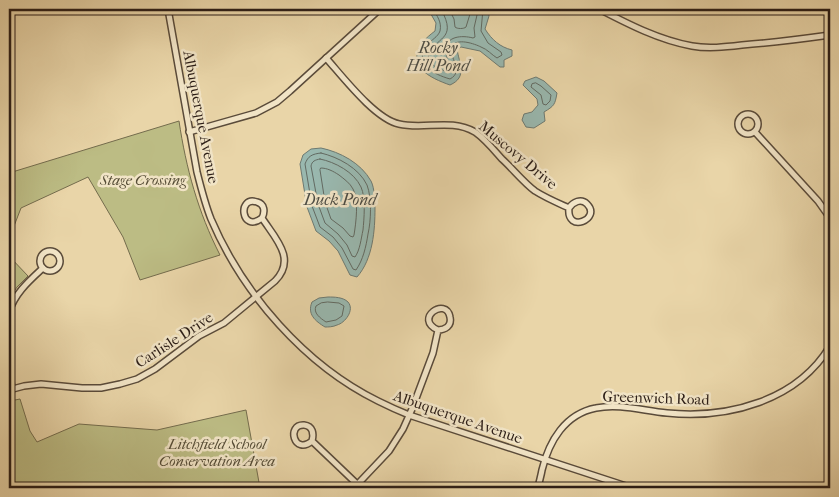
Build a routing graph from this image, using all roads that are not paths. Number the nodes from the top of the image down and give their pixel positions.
1 (168, 9) edge
2 (380, 9) edge
3 (599, 9) edge
4 (830, 35) edge
5 (326, 58) junction
6 (189, 132) junction
7 (755, 132) junction
8 (570, 208) junction
9 (262, 218) junction
10 (830, 218) edge
11 (43, 268) junction
12 (255, 297) junction
13 (9, 312) edge
14 (438, 330) junction
15 (830, 346) edge
16 (9, 368) edge
17 (11, 389) edge
18 (409, 415) junction
19 (312, 440) dead end
20 (545, 460) junction
21 (356, 486) edge
22 (538, 488) edge
23 (632, 488) edge

1 - 6 street, Albuquerque Avenue
2 - 5 street
3 - 4 street
5 - 6 street
5 - 8 street, Muscovy Drive
6 - 12 street, Albuquerque Avenue
7 - 7 street
7 - 10 street
8 - 8 street, Muscovy Drive
9 - 9 street
9 - 12 street, Carlisle Drive
11 - 11 street
11 - 13 street
12 - 17 street, Carlisle Drive
12 - 18 street, Albuquerque Avenue
14 - 14 street
14 - 18 street
15 - 20 street, Greenwich Road
16 - 17 street
18 - 20 street, Albuquerque Avenue
18 - 21 street
19 - 21 street
20 - 22 street, Greenwich Road
20 - 23 street, Albuquerque Avenue

